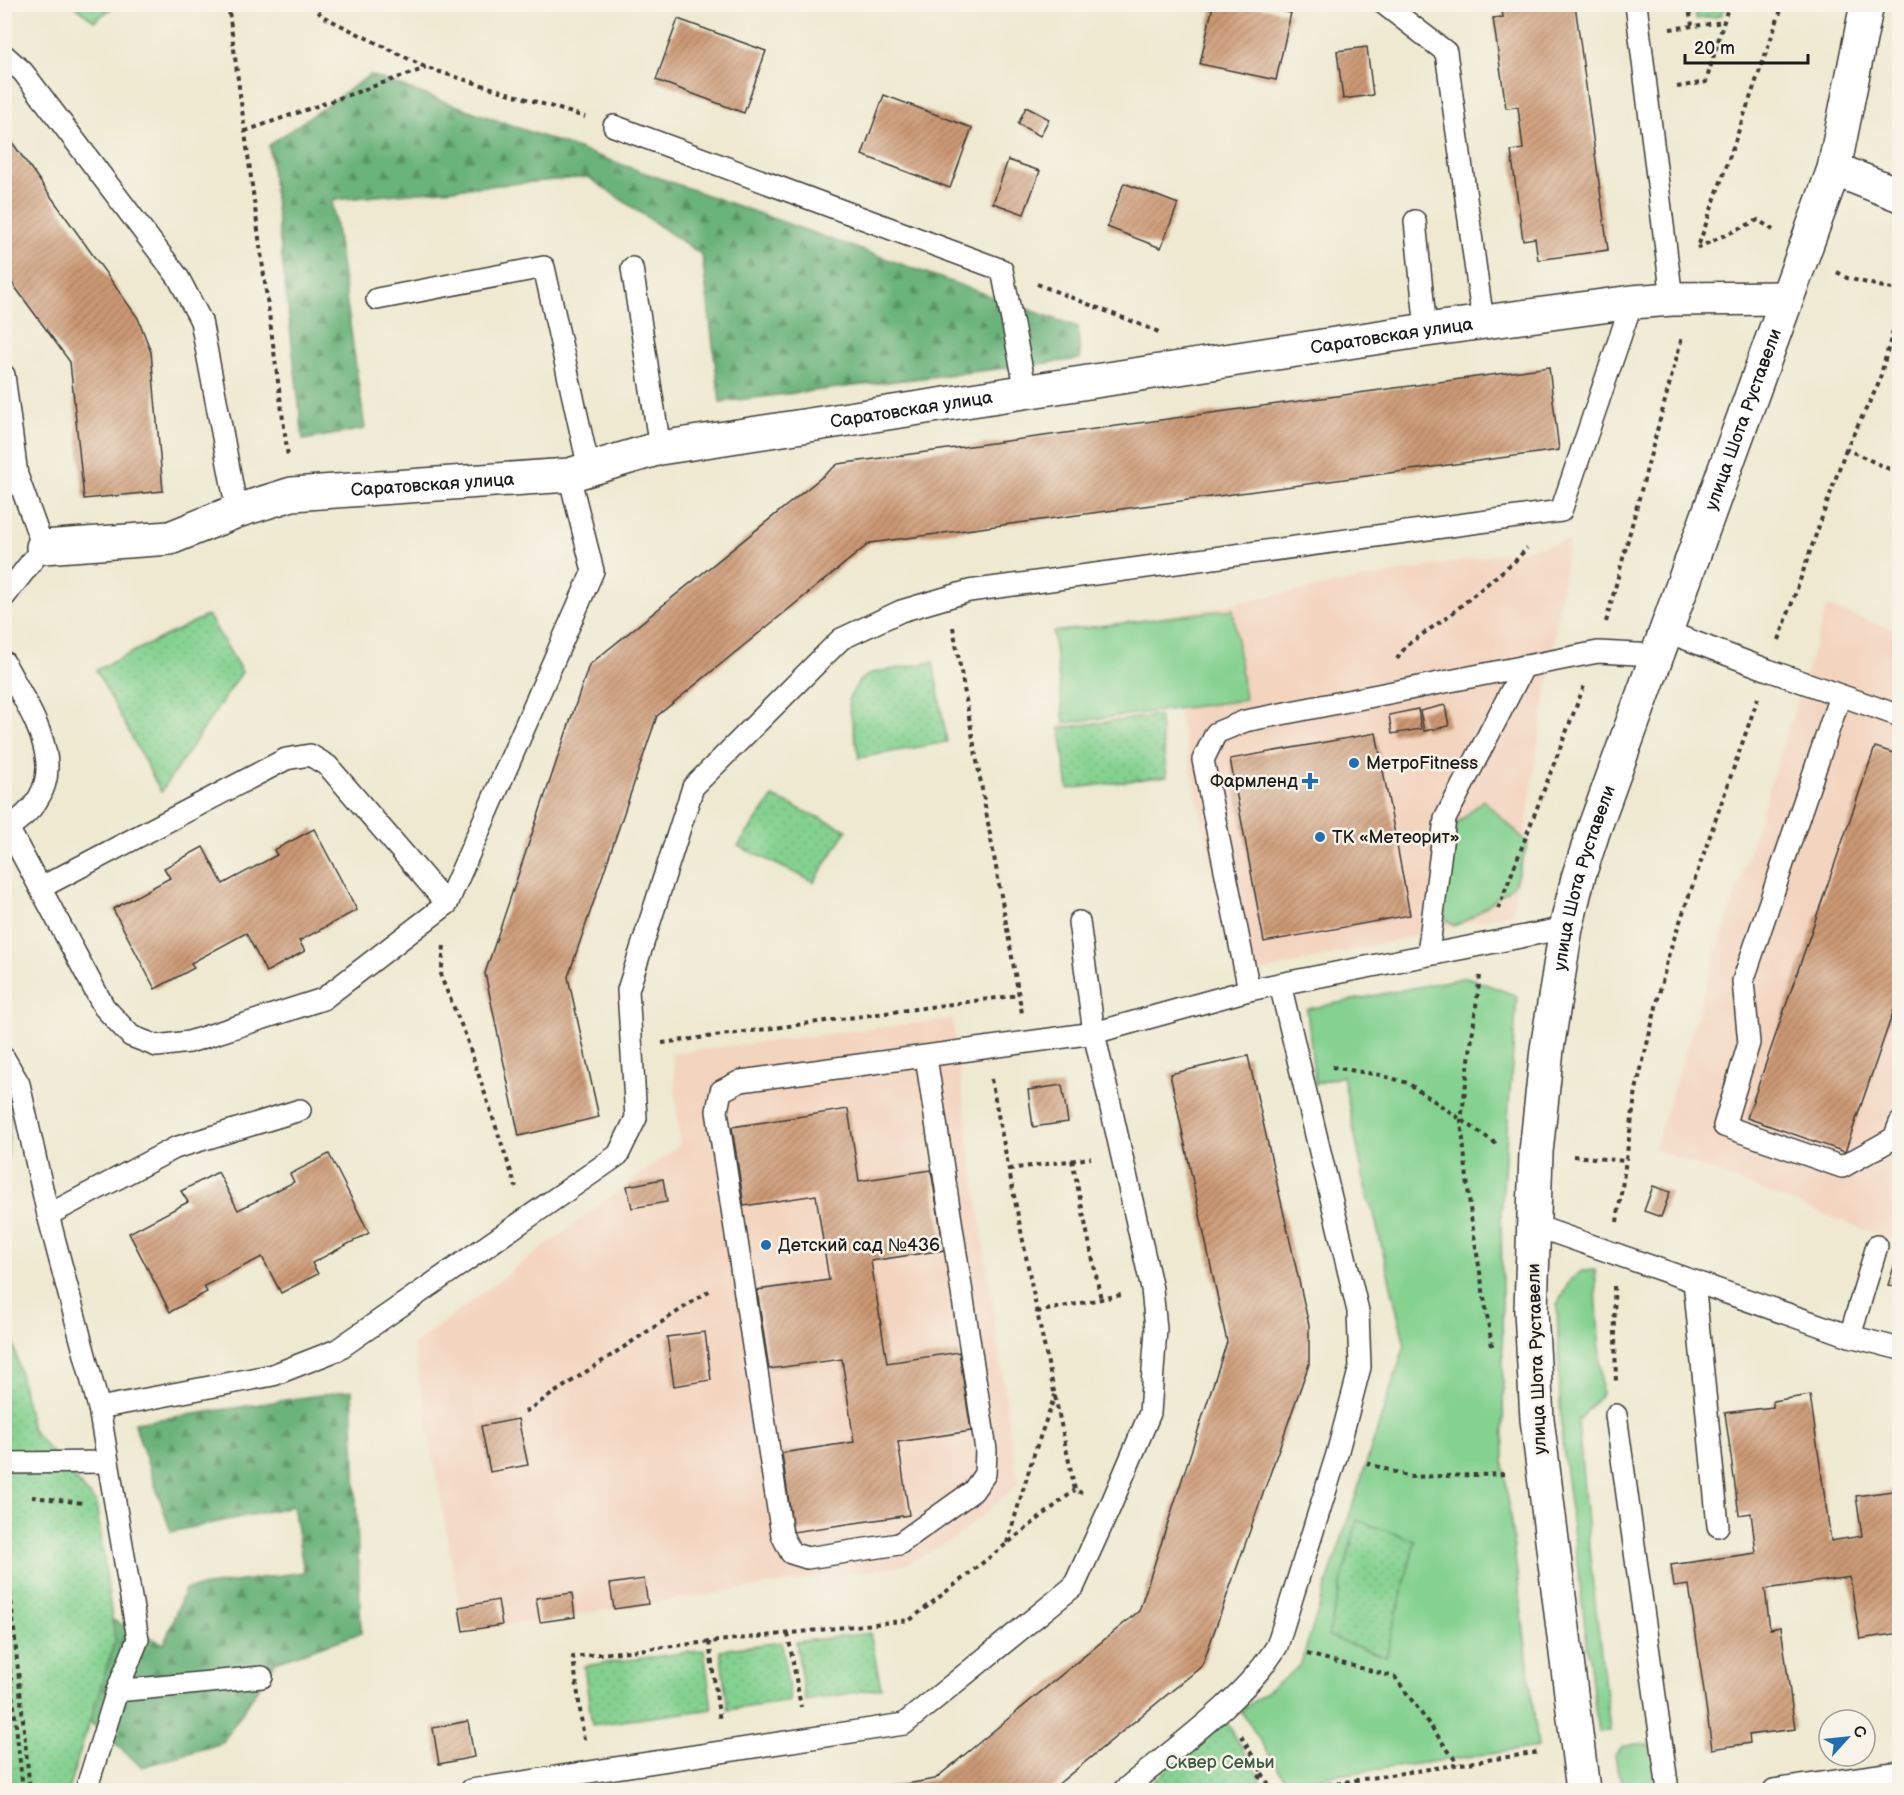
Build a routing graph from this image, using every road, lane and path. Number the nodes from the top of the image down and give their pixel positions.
1 (228, 4) edge
2 (312, 4) edge
3 (1384, 4) edge
4 (1636, 4) edge
5 (1688, 4) edge
6 (1730, 4) edge
7 (1867, 4) edge
8 (1724, 22) junction
9 (1692, 25) junction
10 (1640, 34) junction
11 (4, 55) edge
12 (427, 68) junction
13 (1647, 93) junction
14 (614, 126) joint
15 (245, 131) junction
16 (1834, 169) junction
17 (1899, 195) edge
18 (1415, 221) dead end
19 (632, 268) dead end
20 (1002, 270) junction
21 (1787, 298) junction
22 (377, 299) dead end
23 (1672, 299) junction
24 (1632, 302) junction
25 (1899, 305) edge
26 (1484, 322) junction
27 (1426, 330) junction
28 (1164, 334) dead end
29 (4, 375) edge
30 (1026, 391) junction
31 (660, 448) junction
32 (1846, 448) junction
33 (579, 472) junction
34 (1899, 474) edge
35 (292, 494) junction
36 (237, 511) junction
37 (1561, 512) junction
38 (43, 547) junction
39 (4, 597) edge
40 (948, 597) junction
41 (1661, 643) junction
42 (4, 662) edge
43 (1524, 666) junction
44 (1768, 670) junction
45 (1379, 695) junction
46 (1840, 696) junction
47 (1899, 716) edge
48 (6, 829) edge
49 (40, 888) junction
50 (447, 904) junction
51 (1079, 922) dead end
52 (1566, 928) junction
53 (1428, 954) junction
54 (1280, 984) junction
55 (1249, 990) junction
56 (1019, 995) junction
57 (1094, 1033) junction
58 (1027, 1042) junction
59 (632, 1047) junction
60 (985, 1049) junction
61 (926, 1057) junction
62 (4, 1058) edge
63 (1297, 1061) junction
64 (300, 1110) dead end
65 (1899, 1123) edge
66 (1536, 1152) junction
67 (1122, 1153) junction
68 (1072, 1160) junction
69 (1626, 1161) junction
70 (1009, 1169) junction
71 (48, 1215) junction
72 (526, 1218) junction
73 (1533, 1225) junction
74 (1877, 1246) dead end
75 (1613, 1254) junction
76 (741, 1270) junction
77 (1694, 1281) junction
78 (1152, 1289) junction
79 (1101, 1299) junction
80 (1037, 1312) junction
81 (1850, 1336) junction
82 (1899, 1349) edge
83 (1055, 1395) junction
84 (99, 1408) junction
85 (525, 1413) dead end
86 (1616, 1415) joint
87 (1337, 1454) junction
88 (108, 1462) junction
89 (4, 1463) edge
90 (1509, 1474) dead end
91 (1075, 1490) junction
92 (27, 1497) dead end
93 (115, 1507) junction
94 (1110, 1507) junction
95 (1718, 1526) dead end
96 (4, 1530) edge
97 (1007, 1543) junction
98 (4, 1615) edge
99 (788, 1634) junction
100 (709, 1642) junction
101 (1277, 1646) junction
102 (262, 1677) dead end
103 (117, 1691) junction
104 (1224, 1706) junction
105 (806, 1738) junction
106 (1549, 1750) dead end
107 (724, 1751) junction
108 (1458, 1764) junction
109 (588, 1772) junction
110 (1262, 1772) junction
111 (1899, 1772) edge
112 (1870, 1783) edge
113 (22, 1791) edge
114 (30, 1791) edge
115 (86, 1791) edge
116 (471, 1791) edge
117 (1124, 1791) edge
118 (1253, 1791) edge
119 (1272, 1791) edge
120 (1292, 1791) edge
121 (1583, 1791) edge
122 (1668, 1791) edge
123 (1774, 1791) edge

1 - 15 path
2 - 12 path
3 - 26 lane
4 - 10 lane
5 - 9 path
6 - 8 path
7 - 16 street, улица Шота Руставели
8 - 9 path
8 - 13 path
9 - 10 path
10 - 13 lane
11 - 36 lane
12 - 14 path
12 - 15 path
13 - 23 lane
14 - 20 lane
15 - 35 path
16 - 17 street
16 - 21 street, улица Шота Руставели
18 - 27 lane
19 - 31 lane
20 - 28 path
20 - 30 lane
21 - 23 street, Саратовская улица
21 - 41 street, улица Шота Руставели
22 - 33 lane
23 - 24 street, Саратовская улица
24 - 26 street, Саратовская улица
24 - 37 lane
25 - 32 path
26 - 27 street, Саратовская улица
27 - 30 street, Саратовская улица
29 - 38 lane
30 - 31 street, Саратовская улица
31 - 33 street, Саратовская улица
32 - 34 path
32 - 44 path
33 - 35 street, Саратовская улица
33 - 50 lane
35 - 36 street, Саратовская улица
36 - 38 street, Саратовская улица
37 - 40 lane
37 - 45 path
38 - 39 lane
40 - 56 path
40 - 59 lane
41 - 43 lane
41 - 44 lane
41 - 52 street, улица Шота Руставели
42 - 48 lane
43 - 45 lane
43 - 53 lane
44 - 46 lane
44 - 69 path
45 - 55 lane
46 - 47 lane
46 - 65 lane
48 - 49 lane
49 - 50 lane
49 - 50 lane
50 - 72 path
51 - 57 lane
52 - 53 lane
52 - 66 street, улица Шота Руставели
53 - 54 lane
54 - 55 lane
54 - 63 lane
55 - 57 lane
56 - 58 path
56 - 59 path
57 - 58 lane
57 - 67 lane
58 - 60 lane
59 - 72 lane
60 - 61 lane
60 - 70 path
61 - 76 lane
61 - 76 lane
62 - 71 lane
63 - 66 path
63 - 87 lane
64 - 71 lane
66 - 69 path
66 - 73 street, улица Шота Руставели
67 - 68 path
67 - 78 lane
68 - 70 path
68 - 79 path
69 - 75 path
70 - 80 path
71 - 84 lane
72 - 84 lane
73 - 75 lane
73 - 121 street, улица Шота Руставели
74 - 81 lane
75 - 77 lane
75 - 86 path
76 - 85 path
77 - 81 lane
77 - 95 lane
78 - 79 path
78 - 94 lane
79 - 80 path
80 - 83 path
81 - 82 lane
83 - 91 path
83 - 97 path
84 - 88 lane
86 - 122 lane
87 - 90 path
87 - 101 lane
88 - 89 lane
88 - 93 lane
91 - 94 path
91 - 97 path
92 - 93 path
93 - 103 lane
94 - 105 lane
96 - 114 path
97 - 99 path
98 - 113 path
99 - 100 path
99 - 105 path
100 - 107 path
100 - 109 path
101 - 104 lane
101 - 108 path
102 - 103 lane
103 - 115 lane
104 - 110 path
104 - 117 lane
105 - 107 lane
106 - 108 path
107 - 109 lane
108 - 120 path
109 - 116 lane
110 - 118 path
110 - 119 path
111 - 112 lane
112 - 123 lane

